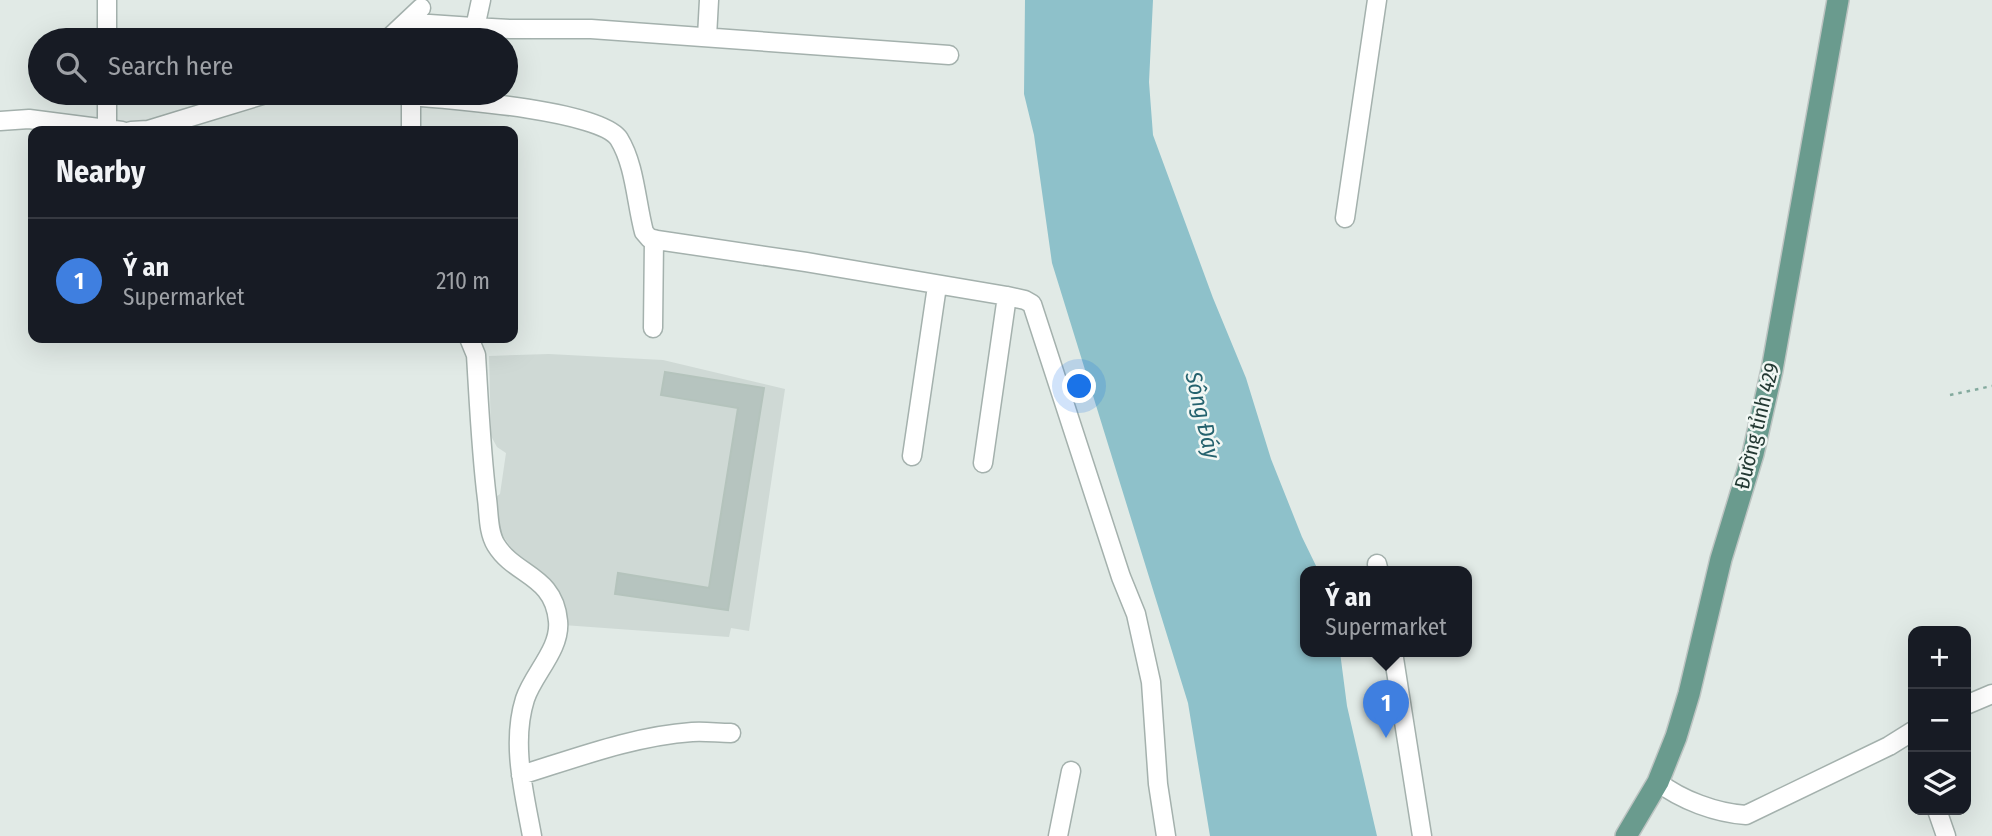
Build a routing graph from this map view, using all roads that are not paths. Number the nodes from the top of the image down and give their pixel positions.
1 (107, 0) edge
2 (481, 0) edge
3 (709, 0) edge
4 (1377, 0) edge
5 (1838, 0) edge
6 (418, 18) edge
7 (473, 27) junction
8 (107, 28) edge
9 (492, 28) edge
10 (518, 29) edge
11 (706, 37) junction
12 (949, 55) dead end
13 (109, 105) edge
14 (230, 105) edge
15 (411, 105) edge
16 (507, 105) edge
17 (0, 121) edge
18 (83, 126) edge
19 (113, 126) edge
20 (161, 126) edge
21 (411, 126) edge
22 (1345, 218) dead end
23 (654, 239) junction
24 (937, 286) junction
25 (1007, 296) junction
26 (653, 328) dead end
27 (471, 343) edge
28 (912, 456) dead end
29 (983, 463) dead end
30 (1394, 657) edge
31 (1992, 694) edge
32 (1971, 703) edge
33 (731, 733) dead end
34 (1908, 736) edge
35 (1072, 771) dead end
36 (522, 775) junction
37 (1658, 782) junction
38 (1939, 815) edge
39 (532, 836) edge
40 (1058, 836) edge
41 (1166, 836) edge
42 (1423, 836) edge
43 (1626, 836) edge
44 (1945, 836) edge

1 - 8 street
2 - 7 street
3 - 11 street
4 - 22 street
5 - 37 main road, Đường tỉnh 429
6 - 7 street
7 - 9 street
10 - 11 street
11 - 12 street
13 - 19 street
14 - 20 street
15 - 21 street
16 - 23 street
17 - 18 street
23 - 24 street
23 - 26 street
24 - 25 street
24 - 28 street
25 - 29 street
25 - 41 street
27 - 36 street
30 - 42 street
31 - 32 street
33 - 36 street
34 - 37 street
35 - 40 street
36 - 39 street
37 - 43 main road, Đường tỉnh 429
38 - 44 street

